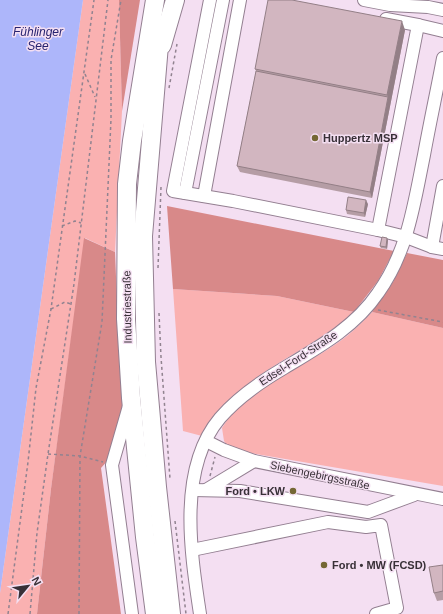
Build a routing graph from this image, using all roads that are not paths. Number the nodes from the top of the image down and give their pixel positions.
1 (145, 0) edge
2 (155, 0) edge
3 (165, 0) edge
4 (175, 0) edge
5 (210, 0) edge
6 (223, 0) edge
7 (240, 0) edge
8 (364, 0) edge
9 (429, 4) edge
10 (443, 10) edge
11 (372, 16) edge
12 (418, 25) junction
13 (443, 31) edge
14 (443, 58) edge
15 (158, 59) junction
16 (132, 141) junction
17 (443, 186) edge
18 (185, 193) junction
19 (204, 196) junction
20 (378, 230) junction
21 (406, 237) junction
22 (438, 248) edge
23 (131, 398) junction
24 (206, 441) junction
25 (254, 461) junction
26 (193, 490) junction
27 (206, 490) junction
28 (415, 494) junction
29 (441, 500) edge
30 (192, 550) junction
31 (132, 614) edge
32 (155, 614) edge
33 (171, 614) edge
34 (200, 614) edge
35 (376, 614) edge

1 - 16 highway
2 - 16 highway, Industriestraße
3 - 15 highway, Industriestraße
4 - 15 highway
5 - 18 street
6 - 18 street
7 - 19 street
8 - 9 street
9 - 10 street
11 - 12 street
12 - 13 street
12 - 20 street
14 - 21 street, Edsel-Ford-Straße
15 - 33 highway, Industriestraße
16 - 23 highway, Industriestraße
17 - 22 street
18 - 19 street
19 - 20 street
20 - 21 street
21 - 22 street
21 - 24 street, Edsel-Ford-Straße
23 - 31 street
23 - 32 highway, Industriestraße
24 - 25 street, Siebengebirgsstraße
24 - 26 street, Edsel-Ford-Straße
25 - 27 street
25 - 28 street, Siebengebirgsstraße
26 - 27 street
26 - 30 street, Edsel-Ford-Straße
27 - 28 street
28 - 29 street, Siebengebirgsstraße
30 - 34 street, Edsel-Ford-Straße
30 - 35 street

